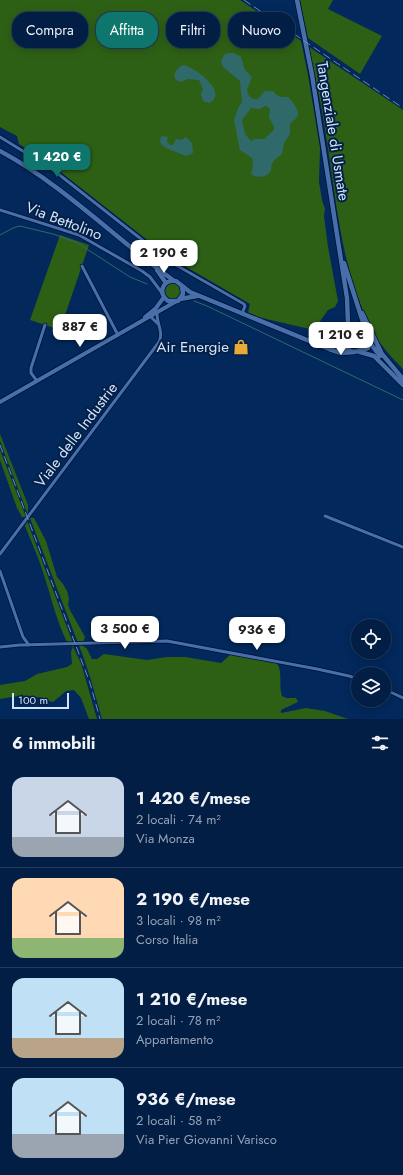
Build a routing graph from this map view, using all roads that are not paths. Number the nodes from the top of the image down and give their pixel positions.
1 (297, 0) edge
2 (0, 137) edge
3 (0, 151) edge
4 (0, 210) edge
5 (339, 242) junction
6 (82, 266) dead end
7 (156, 268) junction
8 (173, 280) junction
9 (165, 284) junction
10 (155, 285) junction
11 (182, 286) junction
12 (163, 295) junction
13 (201, 295) junction
14 (354, 295) junction
15 (180, 299) junction
16 (175, 302) junction
17 (156, 310) junction
18 (242, 314) junction
19 (151, 316) junction
20 (138, 324) junction
21 (45, 325) dead end
22 (159, 326) junction
23 (118, 335) junction
24 (342, 338) junction
25 (369, 340) junction
26 (314, 343) junction
27 (356, 352) junction
28 (393, 368) junction
29 (403, 379) edge
30 (37, 381) junction
31 (403, 385) edge
32 (0, 402) edge
33 (325, 516) dead end
34 (403, 547) edge
35 (0, 554) edge
36 (0, 571) edge
37 (23, 636) junction
38 (20, 645) junction
39 (29, 645) junction
40 (0, 647) edge
41 (351, 677) edge
42 (391, 692) edge
43 (403, 698) edge

1 - 5 main road, Tangenziale di Usmate
2 - 18 street
3 - 7 main road
4 - 10 street, Via Bettolino
5 - 14 main road
5 - 24 main road
6 - 23 street
7 - 8 main road
7 - 9 main road
8 - 9 main road
8 - 11 main road
9 - 10 street
9 - 12 main road
10 - 12 street, Via Bettolino
11 - 13 main road
11 - 15 main road
12 - 16 main road
12 - 17 street
13 - 15 main road
13 - 18 main road
14 - 25 main road
14 - 28 main road
15 - 16 main road
16 - 17 street
17 - 19 street
17 - 20 street
17 - 22 street, Viale delle Industrie
18 - 26 main road
19 - 20 street
19 - 22 street
20 - 23 street
21 - 30 street
22 - 35 street, Viale delle Industrie
23 - 30 street
24 - 25 main road
24 - 26 main road
24 - 27 main road
25 - 27 main road
25 - 28 main road
26 - 27 main road
27 - 31 main road
28 - 29 main road
30 - 32 street
33 - 34 street
36 - 37 street
37 - 38 street
37 - 39 street
38 - 39 street
38 - 40 street
39 - 41 street
42 - 43 street

